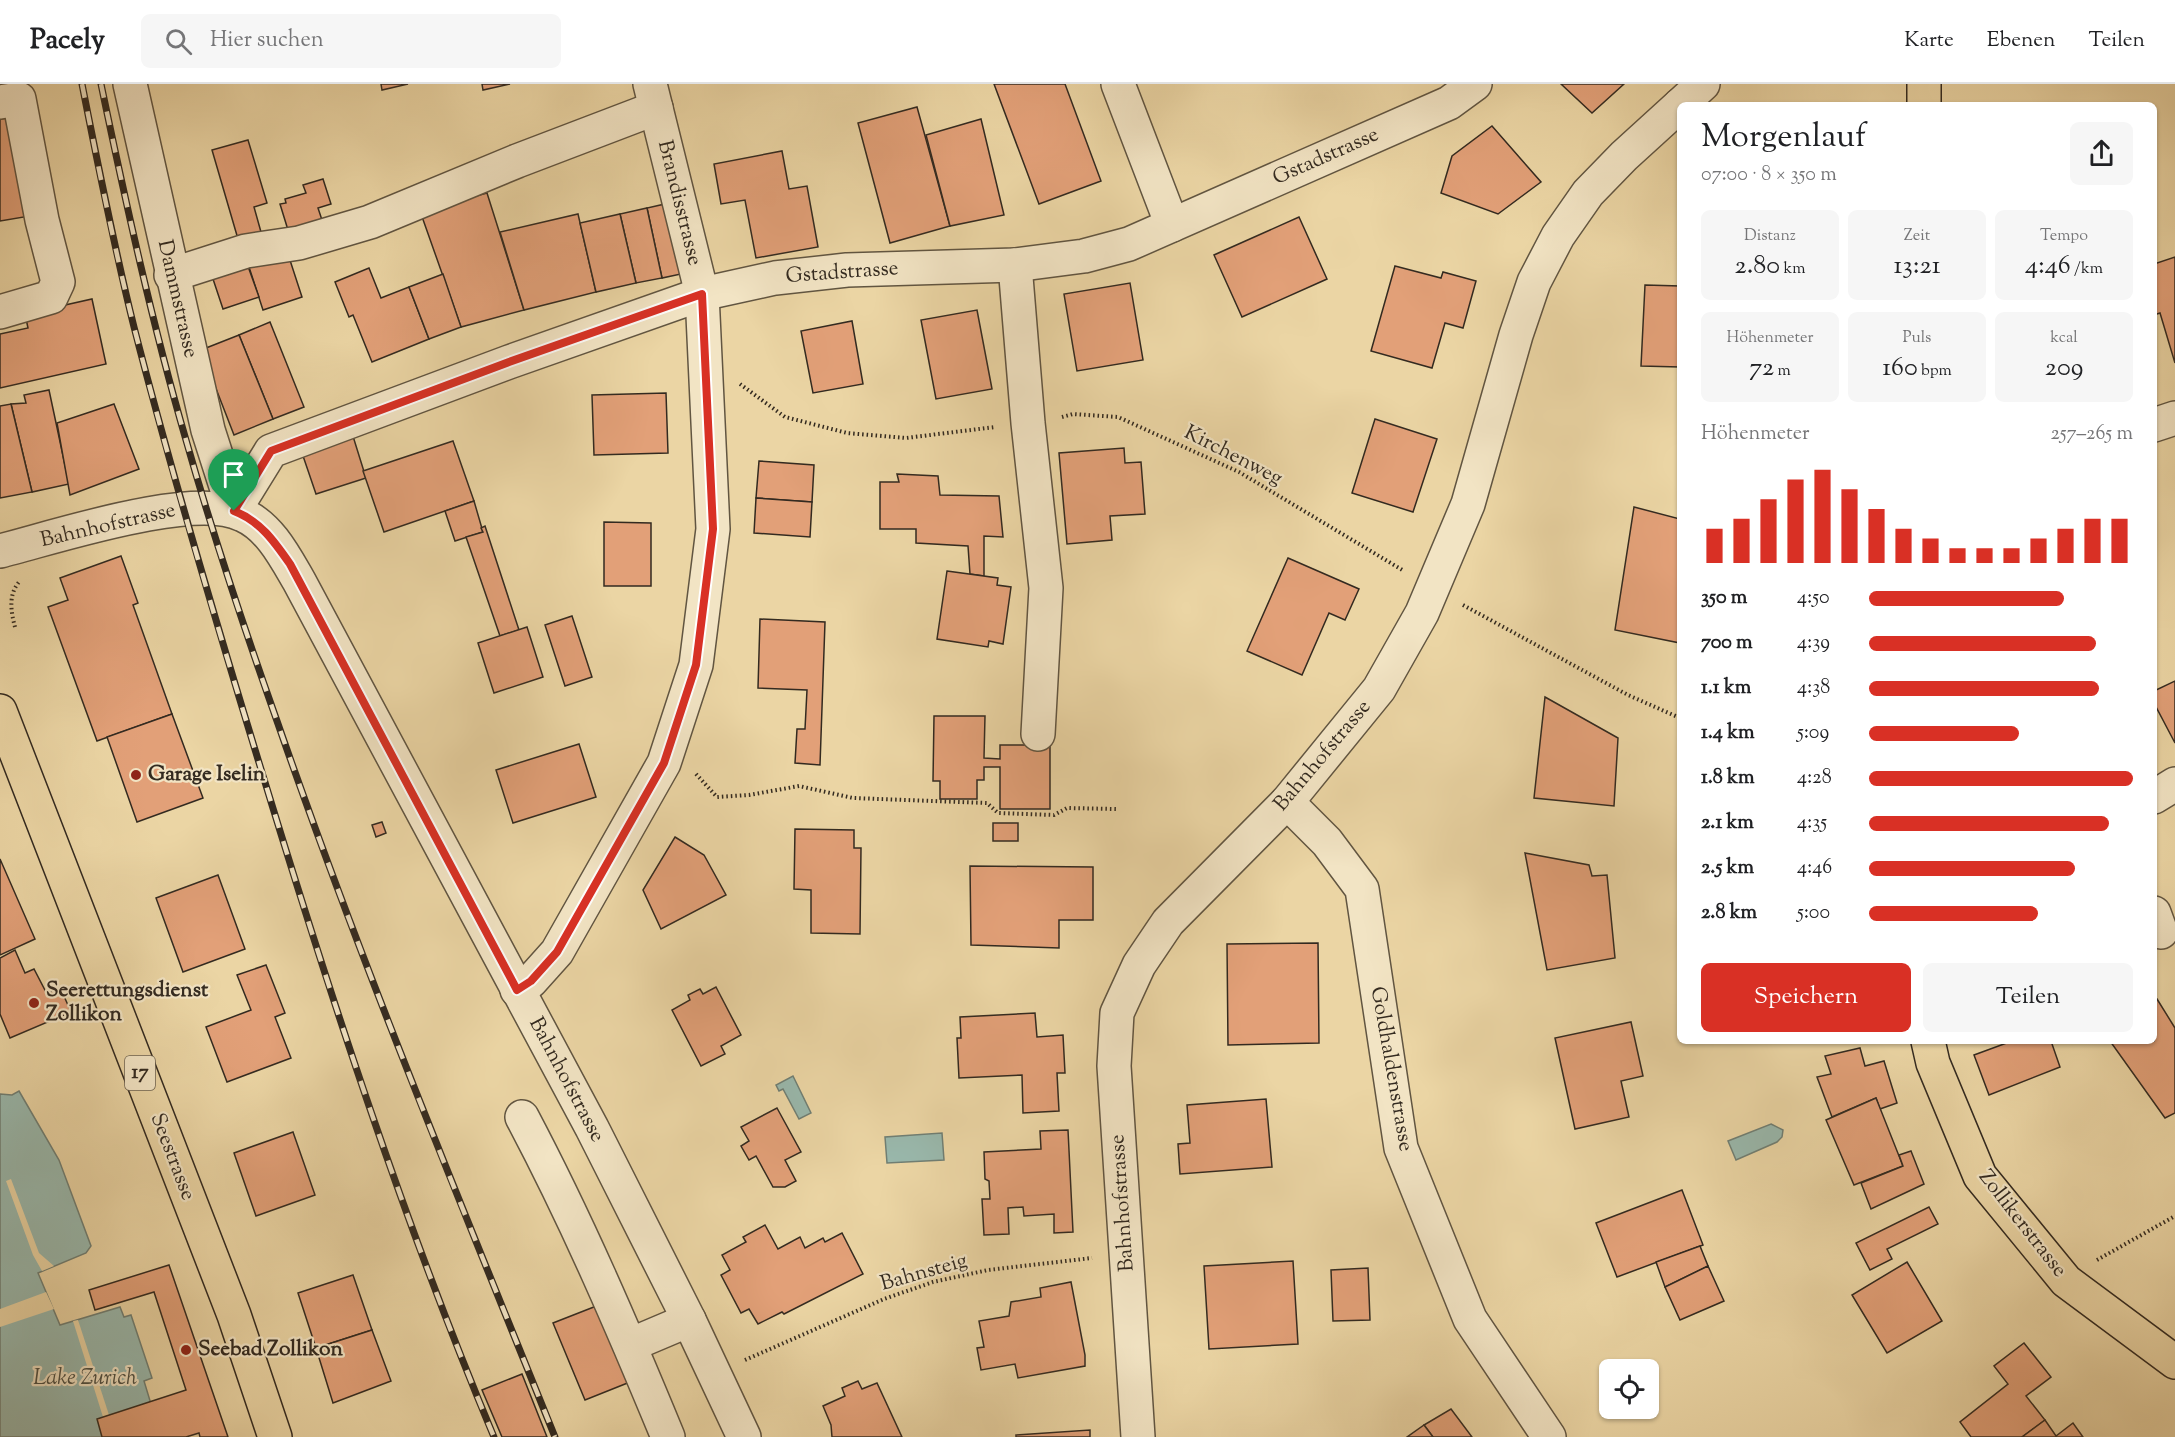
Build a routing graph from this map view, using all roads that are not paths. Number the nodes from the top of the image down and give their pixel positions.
1 (130, 84) edge
2 (1118, 84) edge
3 (1475, 84) edge
4 (1703, 84) edge
5 (1924, 84) edge
6 (653, 96) edge
7 (0, 102) edge
8 (1683, 102) edge
9 (1924, 102) edge
10 (1677, 108) edge
11 (1172, 225) junction
12 (1015, 265) junction
13 (171, 275) junction
14 (702, 294) junction
15 (0, 312) edge
16 (2175, 418) edge
17 (2157, 425) edge
18 (234, 511) junction
19 (0, 551) edge
20 (0, 711) edge
21 (1038, 734) dead end
22 (2175, 784) edge
23 (2157, 795) edge
24 (1287, 802) junction
25 (517, 990) junction
26 (1929, 1044) edge
27 (522, 1117) dead end
28 (689, 1320) junction
29 (630, 1345) junction
30 (2175, 1362) edge
31 (275, 1437) edge
32 (668, 1437) edge
33 (744, 1437) edge
34 (1138, 1437) edge
35 (1549, 1437) edge

1 - 13 street, Dammstrasse
2 - 11 street
3 - 11 street, Gstadstrasse
4 - 8 street, Bahnhofstrasse
5 - 9 main road
6 - 13 street
6 - 14 street, Brandisstrasse
7 - 15 street
10 - 24 street, Bahnhofstrasse
11 - 12 street, Gstadstrasse
12 - 14 street, Gstadstrasse
12 - 21 street
13 - 18 street, Dammstrasse
14 - 18 street, Gstadstrasse
14 - 25 street, Brandisstrasse
16 - 17 street
18 - 19 street, Bahnhofstrasse
18 - 25 street, Bahnhofstrasse
20 - 31 main road, Seestrasse / 17
22 - 23 street
24 - 34 street, Bahnhofstrasse
24 - 35 street, Goldhaldenstrasse
25 - 28 street, Bahnhofstrasse
26 - 30 main road, Zollikerstrasse
27 - 29 street
28 - 29 street
28 - 33 street, Bahnhofstrasse
29 - 32 street

